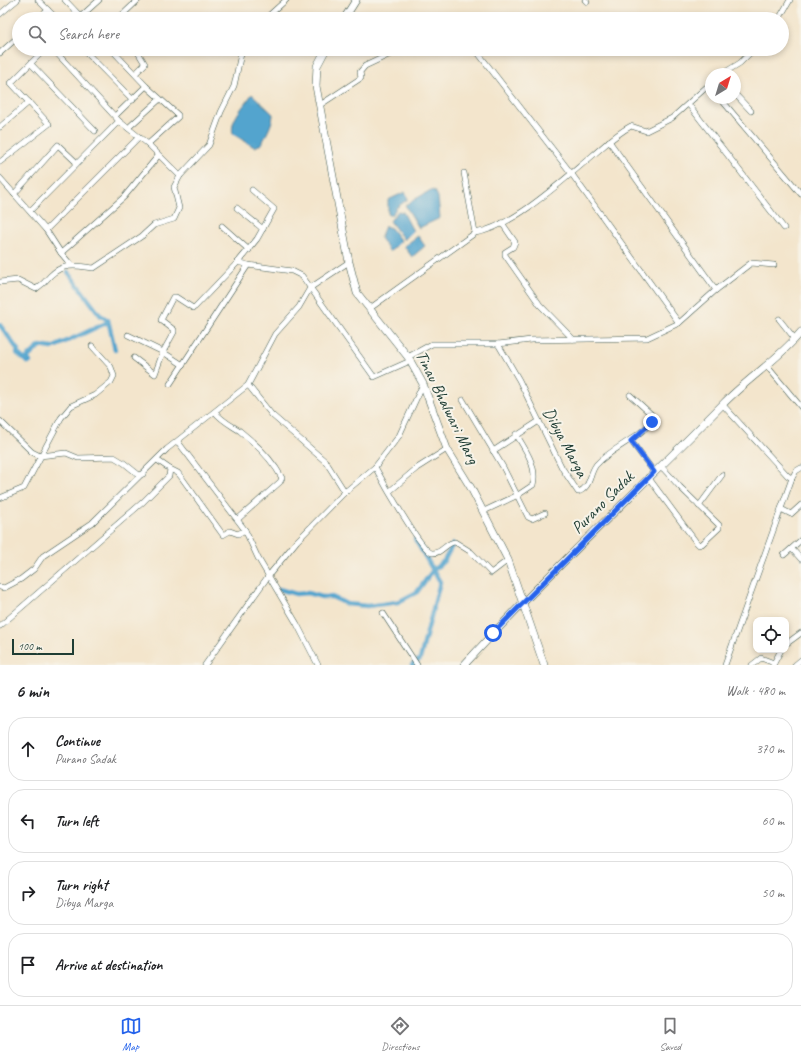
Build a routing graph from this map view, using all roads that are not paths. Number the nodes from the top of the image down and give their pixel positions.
1 (17, 0) edge
2 (38, 0) edge
3 (65, 0) edge
4 (138, 0) edge
5 (286, 0) edge
6 (356, 0) edge
7 (790, 0) edge
8 (97, 1) edge
9 (48, 10) edge
10 (76, 12) edge
11 (87, 12) edge
12 (126, 12) edge
13 (273, 12) edge
14 (348, 12) edge
15 (782, 12) edge
16 (0, 14) edge
17 (12, 42) edge
18 (0, 52) edge
19 (39, 56) edge
20 (59, 56) edge
21 (90, 56) edge
22 (118, 56) edge
23 (140, 56) edge
24 (240, 56) edge
25 (322, 56) edge
26 (386, 56) edge
27 (480, 56) edge
28 (747, 56) edge
29 (32, 64) junction
30 (732, 68) edge
31 (136, 74) junction
32 (146, 86) junction
33 (705, 90) edge
34 (160, 99) junction
35 (133, 100) junction
36 (741, 100) edge
37 (29, 102) junction
38 (725, 104) edge
39 (320, 105) junction
40 (689, 105) junction
41 (751, 111) dead end
42 (115, 116) junction
43 (119, 121) junction
44 (0, 127) edge
45 (128, 128) junction
46 (95, 131) dead end
47 (139, 137) junction
48 (609, 141) junction
49 (148, 144) junction
50 (158, 156) junction
51 (0, 162) edge
52 (77, 163) junction
53 (464, 173) dead end
54 (571, 173) junction
55 (180, 176) junction
56 (0, 178) edge
57 (252, 190) dead end
58 (14, 194) junction
59 (801, 194) edge
60 (237, 208) dead end
61 (30, 211) junction
62 (502, 222) junction
63 (222, 226) dead end
64 (784, 228) dead end
65 (262, 229) junction
66 (46, 230) junction
67 (475, 233) junction
68 (249, 250) junction
69 (61, 254) junction
70 (238, 262) junction
71 (349, 262) junction
72 (71, 265) junction
73 (248, 265) junction
74 (774, 265) dead end
75 (0, 282) edge
76 (310, 288) junction
77 (716, 290) junction
78 (369, 309) junction
79 (779, 318) dead end
80 (679, 323) junction
81 (801, 332) edge
82 (128, 335) dead end
83 (573, 339) junction
84 (796, 339) junction
85 (498, 344) junction
86 (92, 346) dead end
87 (163, 352) junction
88 (134, 358) dead end
89 (409, 359) junction
90 (183, 365) junction
91 (766, 365) junction
92 (170, 384) dead end
93 (248, 384) junction
94 (423, 384) junction
95 (630, 395) dead end
96 (463, 400) dead end
97 (722, 404) junction
98 (801, 407) edge
99 (215, 412) junction
100 (0, 421) edge
101 (539, 421) junction
102 (516, 434) junction
103 (631, 441) junction
104 (178, 442) junction
105 (447, 448) junction
106 (493, 451) junction
107 (40, 456) junction
108 (157, 460) junction
109 (661, 466) junction
110 (375, 467) junction
111 (801, 468) edge
112 (170, 469) junction
113 (654, 472) junction
114 (144, 473) junction
115 (722, 475) dead end
116 (648, 477) junction
117 (792, 478) junction
118 (390, 491) junction
119 (345, 492) junction
120 (518, 495) junction
121 (0, 498) edge
122 (699, 506) junction
123 (801, 506) edge
124 (782, 509) junction
125 (484, 511) junction
126 (545, 513) dead end
127 (238, 519) junction
128 (246, 530) junction
129 (801, 540) edge
130 (792, 549) junction
131 (784, 555) dead end
132 (801, 559) edge
133 (508, 560) junction
134 (269, 575) junction
135 (0, 587) edge
136 (522, 603) junction
137 (383, 613) dead end
138 (0, 626) edge
139 (801, 632) edge
140 (789, 642) edge
141 (780, 653) edge
142 (801, 660) edge
143 (774, 664) edge
144 (205, 665) edge
145 (318, 665) edge
146 (418, 665) edge
147 (464, 665) edge
148 (544, 665) edge
149 (725, 665) edge
150 (752, 665) edge
151 (795, 665) edge

1 - 16 street
2 - 9 street
3 - 10 street
4 - 12 street
5 - 13 street
6 - 14 street
7 - 15 street
8 - 11 street
17 - 18 street
19 - 29 street
20 - 42 street
21 - 35 street
22 - 31 street
23 - 31 street
24 - 55 street
25 - 39 street, Tinau Bhalwari Marg
26 - 39 street
27 - 54 street
28 - 30 street
29 - 37 street
29 - 46 street
31 - 32 street
32 - 34 street
32 - 35 street
33 - 40 street
34 - 45 street
34 - 49 street
35 - 42 street
36 - 41 street
37 - 44 street
37 - 51 street
38 - 59 street
39 - 71 street, Tinau Bhalwari Marg
40 - 48 street
40 - 64 street
42 - 43 street
43 - 45 street
43 - 52 street
45 - 47 street
47 - 49 street
47 - 66 street
48 - 54 street
48 - 77 street
49 - 50 street
50 - 55 street
50 - 69 street
52 - 58 street
52 - 61 street
53 - 67 street
54 - 62 street
54 - 80 street
55 - 72 street
56 - 58 street
57 - 65 street
58 - 61 street
60 - 65 street
61 - 66 street
62 - 67 street
62 - 83 street
63 - 68 street
65 - 68 street
66 - 69 street
67 - 78 street
68 - 70 street
69 - 72 street
70 - 73 street
70 - 87 street
71 - 76 street
71 - 78 street, Tinau Bhalwari Marg
72 - 75 street
73 - 76 street
73 - 90 street
74 - 77 street
76 - 89 street
76 - 93 street
77 - 80 street
78 - 89 street, Tinau Bhalwari Marg
79 - 84 street
80 - 83 street
81 - 84 street, Purano Sadak
82 - 87 street
83 - 85 street
84 - 91 street, Purano Sadak
85 - 89 street
85 - 101 street, Dibya Marga
86 - 107 street
87 - 88 street
87 - 90 street
89 - 94 street, Tinau Bhalwari Marg
90 - 92 street
91 - 97 street, Purano Sadak
91 - 98 street
93 - 99 street
93 - 119 street
94 - 105 street, Tinau Bhalwari Marg
94 - 110 street
95 - 103 street, Dibya Marga
96 - 106 street
97 - 109 street, Purano Sadak
97 - 117 street
99 - 104 street
99 - 127 street
100 - 107 street
101 - 102 street
101 - 103 street, Dibya Marga
102 - 106 street
102 - 120 street
103 - 113 street
104 - 108 street
104 - 127 street
105 - 118 street
105 - 125 street, Tinau Bhalwari Marg
106 - 120 street
107 - 114 street
107 - 121 street
108 - 112 street
108 - 114 street
109 - 113 street, Purano Sadak
109 - 122 street
110 - 118 street
110 - 119 street
111 - 117 street
112 - 128 street
112 - 138 street
113 - 116 street, Purano Sadak
114 - 135 street
115 - 122 street
116 - 122 street
116 - 136 street, Purano Sadak
117 - 124 street
118 - 133 street
119 - 134 street
120 - 125 street
120 - 126 street
123 - 124 street
124 - 149 street
125 - 133 street, Tinau Bhalwari Marg
127 - 128 street
128 - 134 street
129 - 130 street
130 - 131 street
130 - 132 street
133 - 136 street, Tinau Bhalwari Marg
134 - 144 street
134 - 145 street
136 - 147 street, Purano Sadak
136 - 148 street, Tinau Bhalwari Marg
137 - 146 street
139 - 140 street
141 - 143 street
142 - 151 street
143 - 150 street

